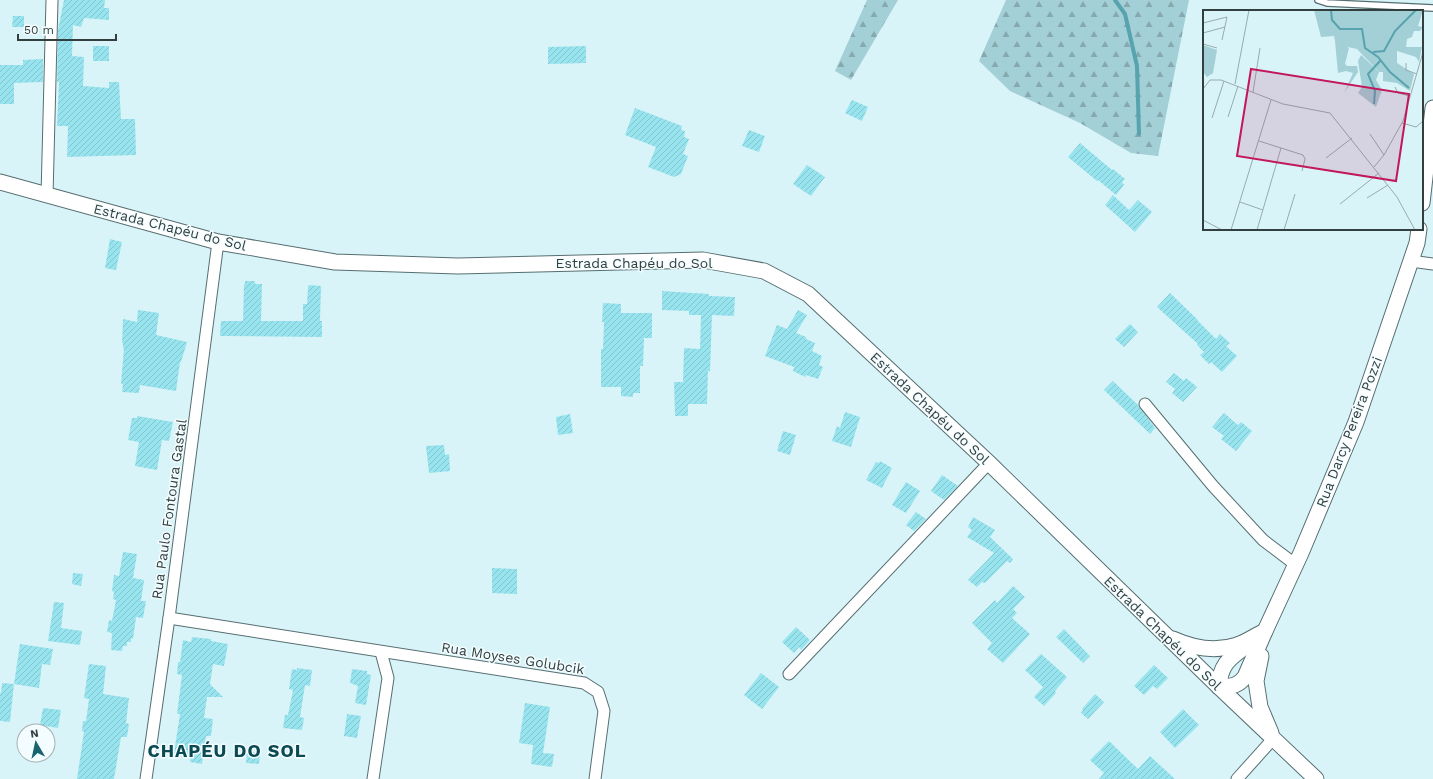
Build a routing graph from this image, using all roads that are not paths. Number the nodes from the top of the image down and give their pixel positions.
1 (52, 0) edge
2 (1318, 0) edge
3 (1433, 8) edge
4 (1433, 108) edge
5 (0, 182) edge
6 (1423, 194) edge
7 (48, 196) junction
8 (1419, 230) edge
9 (218, 242) junction
10 (1411, 261) junction
11 (1433, 264) edge
12 (1145, 404) dead end
13 (989, 463) junction
14 (1296, 565) junction
15 (169, 618) junction
16 (1265, 631) junction
17 (1168, 637) junction
18 (381, 652) junction
19 (789, 674) dead end
20 (1219, 687) junction
21 (1273, 739) junction
22 (146, 779) edge
23 (373, 779) edge
24 (595, 779) edge
25 (1237, 779) edge
26 (1316, 779) edge

1 - 7 street
2 - 3 lane
4 - 6 main road
5 - 7 main road, Estrada Chapéu do Sol
7 - 9 main road, Estrada Chapéu do Sol
8 - 10 main road, Rua Darcy Pereira Pozzi
9 - 13 main road, Estrada Chapéu do Sol
9 - 15 street, Rua Paulo Fontoura Gastal
10 - 11 street
10 - 14 main road, Rua Darcy Pereira Pozzi
12 - 14 street
13 - 17 main road, Estrada Chapéu do Sol
13 - 19 street
14 - 16 main road, Rua Darcy Pereira Pozzi
15 - 18 street, Rua Moyses Golubcik
15 - 22 street, Rua Paulo Fontoura Gastal
16 - 17 main road
16 - 20 main road, Rua Darcy Pereira Pozzi
16 - 20 main road, Rua Darcy Pereira Pozzi
16 - 21 main road
17 - 20 main road, Estrada Chapéu do Sol
18 - 23 street
18 - 24 street, Rua Moyses Golubcik
20 - 21 main road, Estrada Chapéu do Sol
21 - 25 street
21 - 26 main road, Estrada Chapéu do Sol

